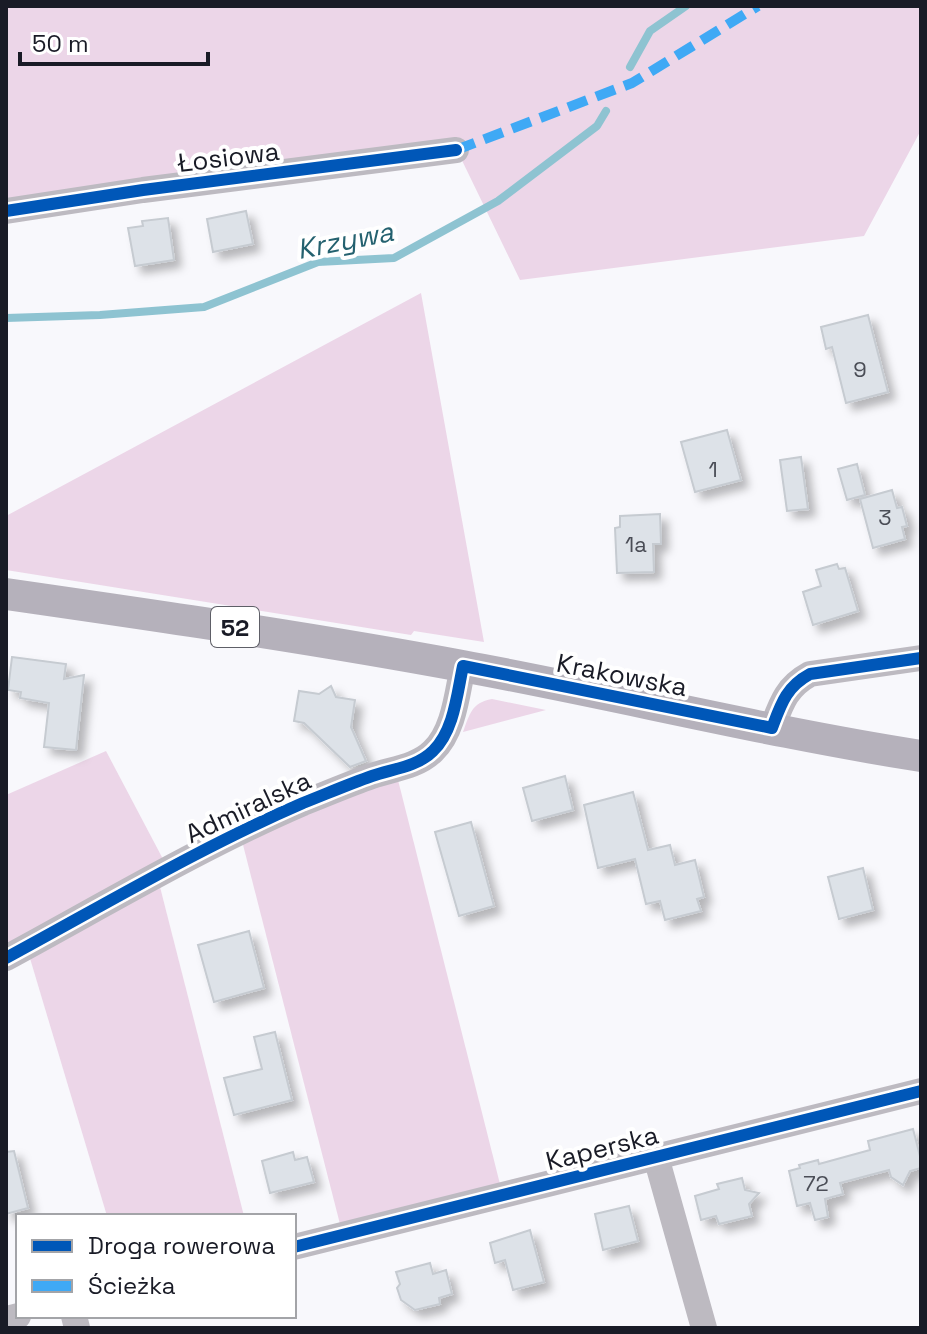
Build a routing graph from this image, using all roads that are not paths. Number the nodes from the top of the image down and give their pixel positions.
1 (456, 150) dead end
2 (6, 211) edge
3 (6, 594) edge
4 (921, 658) edge
5 (463, 666) junction
6 (772, 728) junction
7 (921, 756) edge
8 (6, 958) edge
9 (921, 1091) edge
10 (656, 1157) junction
11 (296, 1247) edge
12 (704, 1328) edge

1 - 2 street, Łosiowa
3 - 5 main road, Krakowska / 52
4 - 6 street
5 - 6 main road, Krakowska / 52
5 - 8 street, Admiralska
6 - 7 main road, Krakowska / 52
9 - 10 street, Kaperska
10 - 11 street, Kaperska
10 - 12 street

